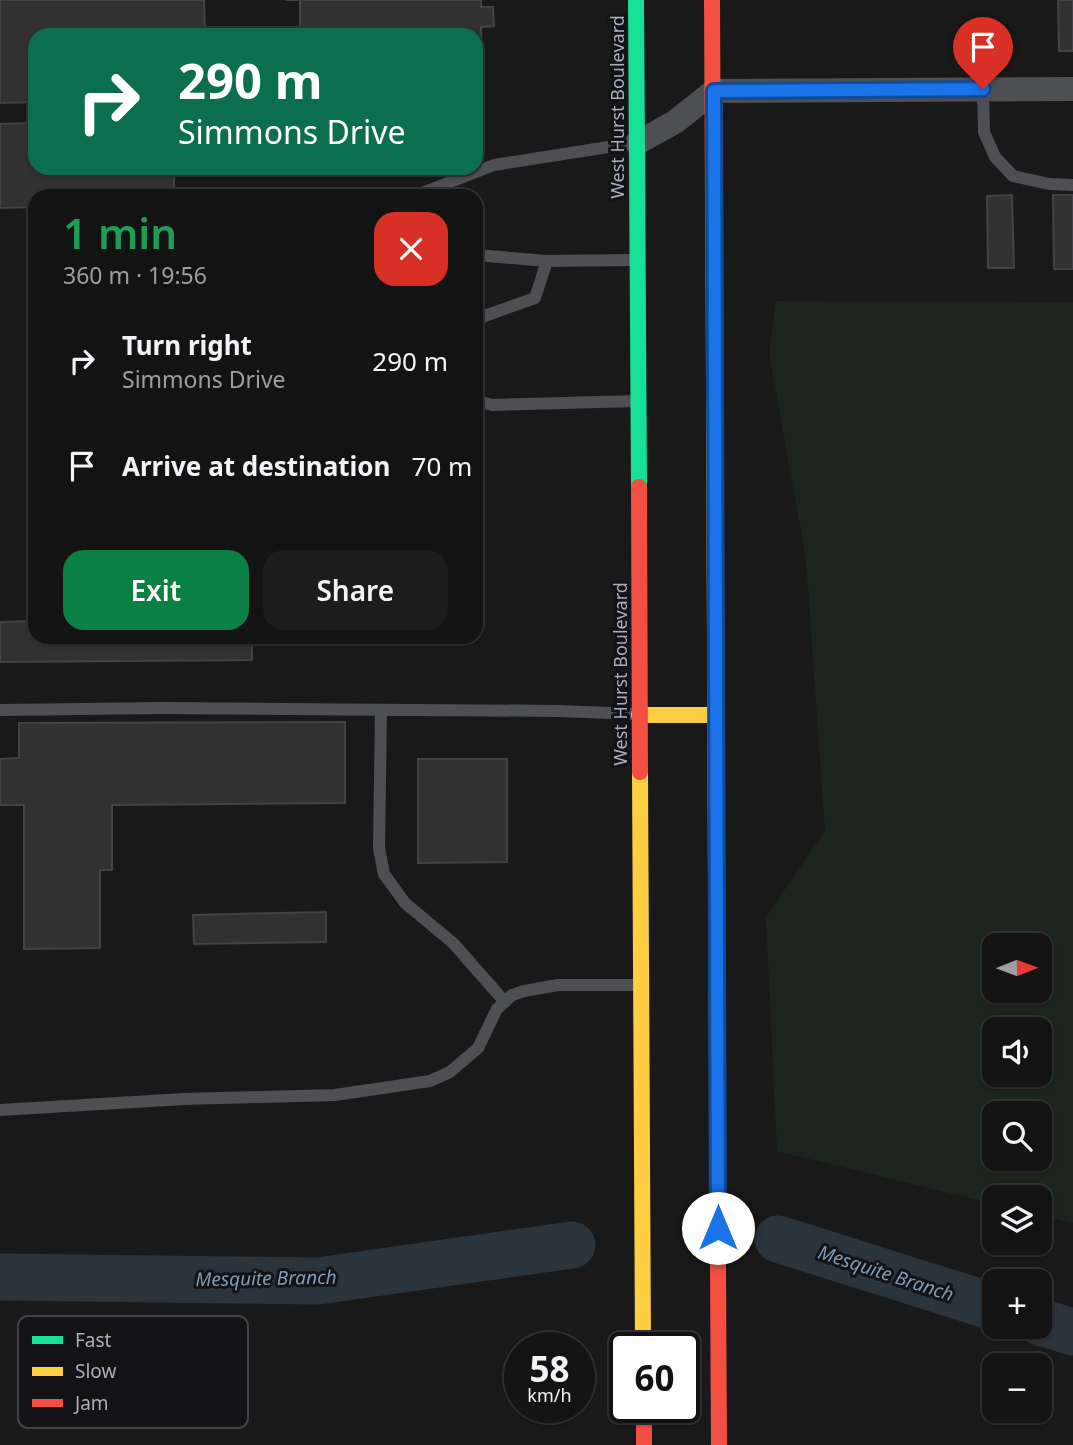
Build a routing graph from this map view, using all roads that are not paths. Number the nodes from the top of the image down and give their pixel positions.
1 (636, 0) edge
2 (712, 0) edge
3 (983, 89) junction
4 (1073, 89) edge
5 (714, 91) junction
6 (637, 143) junction
7 (483, 169) edge
8 (468, 175) edge
9 (1073, 185) edge
10 (432, 189) edge
11 (483, 256) edge
12 (638, 260) junction
13 (547, 261) junction
14 (483, 317) edge
15 (639, 401) junction
16 (483, 403) edge
17 (0, 710) edge
18 (381, 710) junction
19 (639, 715) junction
20 (716, 715) junction
21 (642, 985) junction
22 (505, 1002) junction
23 (0, 1110) edge
24 (643, 1332) edge
25 (643, 1423) edge
26 (644, 1445) edge
27 (719, 1445) edge

1 - 6 main road, West Hurst Boulevard
2 - 5 main road
3 - 4 street
3 - 5 street
3 - 9 lane
5 - 6 street
5 - 20 main road
6 - 7 lane
6 - 12 main road, West Hurst Boulevard
8 - 10 lane
11 - 13 lane
12 - 13 lane
12 - 15 main road, West Hurst Boulevard
13 - 14 lane
15 - 16 lane
15 - 19 main road, West Hurst Boulevard
17 - 18 lane
18 - 19 lane
18 - 22 lane
19 - 20 main road
19 - 21 main road, West Hurst Boulevard
20 - 27 main road
21 - 22 lane
21 - 24 main road, West Hurst Boulevard
22 - 23 lane
25 - 26 main road

